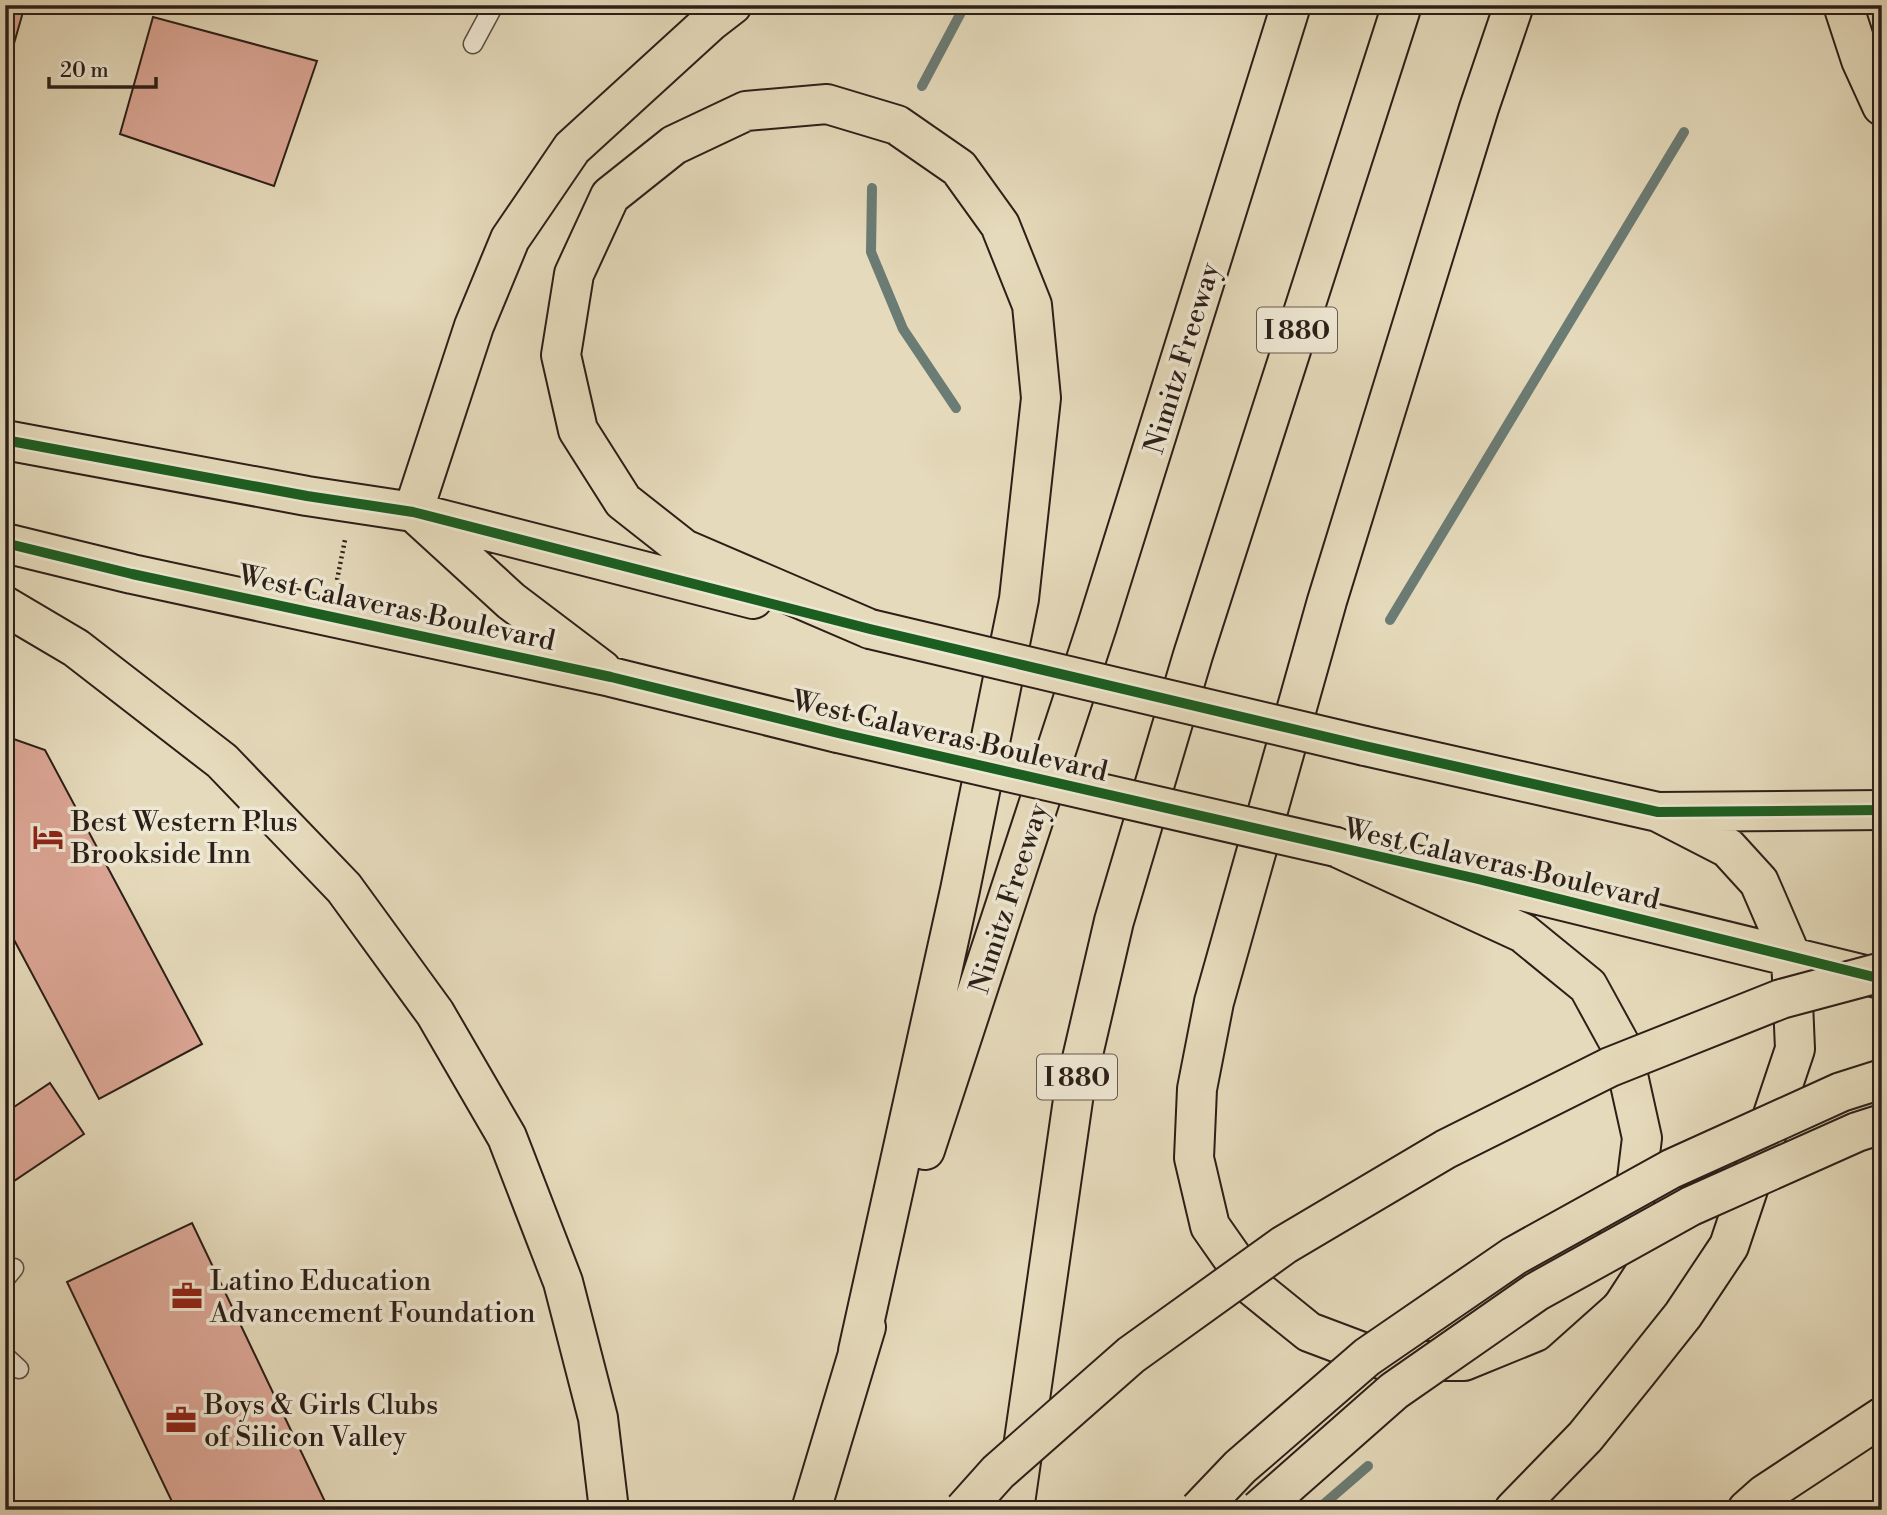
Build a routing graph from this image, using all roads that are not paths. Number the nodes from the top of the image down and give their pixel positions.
1 (494, 5) edge
2 (732, 5) edge
3 (1291, 5) edge
4 (1402, 5) edge
5 (1514, 5) edge
6 (1843, 5) edge
7 (473, 44) dead end
8 (1882, 106) edge
9 (5, 440) edge
10 (413, 512) junction
11 (5, 543) edge
12 (5, 606) edge
13 (870, 629) junction
14 (611, 677) junction
15 (1882, 810) edge
16 (1658, 812) junction
17 (1336, 847) junction
18 (1791, 956) junction
19 (1882, 972) edge
20 (1882, 979) edge
21 (1882, 1079) edge
22 (1882, 1124) edge
23 (858, 1351) junction
24 (5, 1356) edge
25 (19, 1369) dead end
26 (1882, 1417) edge
27 (609, 1510) edge
28 (811, 1510) edge
29 (964, 1510) edge
30 (1014, 1510) edge
31 (1199, 1510) edge
32 (1259, 1510) edge
33 (1514, 1510) edge
34 (1746, 1510) edge

1 - 7 lane
2 - 10 highway
3 - 23 highway, Nimitz Freeway
4 - 30 highway, I 880
5 - 17 highway
6 - 8 highway
9 - 10 highway
10 - 13 highway
10 - 14 highway
11 - 14 highway, West Calaveras Boulevard
12 - 27 highway
13 - 16 highway, bridge
13 - 23 highway
14 - 17 highway, West Calaveras Boulevard, bridge
15 - 16 highway
16 - 18 highway
17 - 18 highway, West Calaveras Boulevard
18 - 20 highway, West Calaveras Boulevard
18 - 33 highway
19 - 29 highway, bridge
21 - 31 highway, bridge
22 - 32 highway, bridge
23 - 28 highway, Nimitz Freeway
24 - 25 lane
26 - 34 highway

